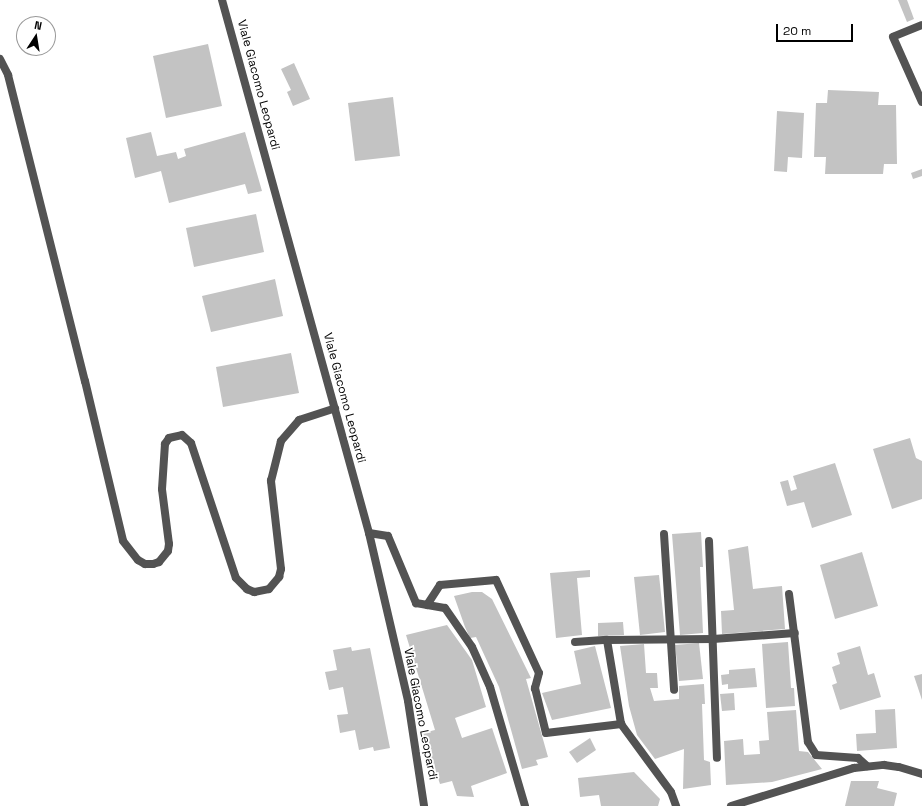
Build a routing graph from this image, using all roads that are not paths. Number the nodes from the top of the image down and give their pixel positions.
1 (222, 0) edge
2 (922, 25) edge
3 (0, 58) edge
4 (922, 102) edge
5 (335, 408) junction
6 (369, 533) junction
7 (664, 534) dead end
8 (709, 541) dead end
9 (789, 594) dead end
10 (427, 605) junction
11 (795, 633) junction
12 (672, 639) junction
13 (713, 639) junction
14 (607, 640) junction
15 (575, 642) dead end
16 (674, 690) dead end
17 (621, 724) junction
18 (717, 758) dead end
19 (867, 766) junction
20 (922, 774) edge
21 (424, 806) edge
22 (525, 806) edge
23 (676, 806) edge
24 (731, 806) edge

1 - 5 street, Viale Giacomo Leopardi
2 - 4 street
3 - 5 street
5 - 6 street, Viale Giacomo Leopardi
6 - 10 street
6 - 21 street, Viale Giacomo Leopardi
7 - 12 street
8 - 13 street
9 - 11 street
10 - 17 street
10 - 22 street
11 - 13 street
11 - 19 street
12 - 13 street
12 - 14 street
12 - 16 street
13 - 18 street
14 - 15 street
14 - 17 street
17 - 23 street
19 - 20 street
19 - 24 street

